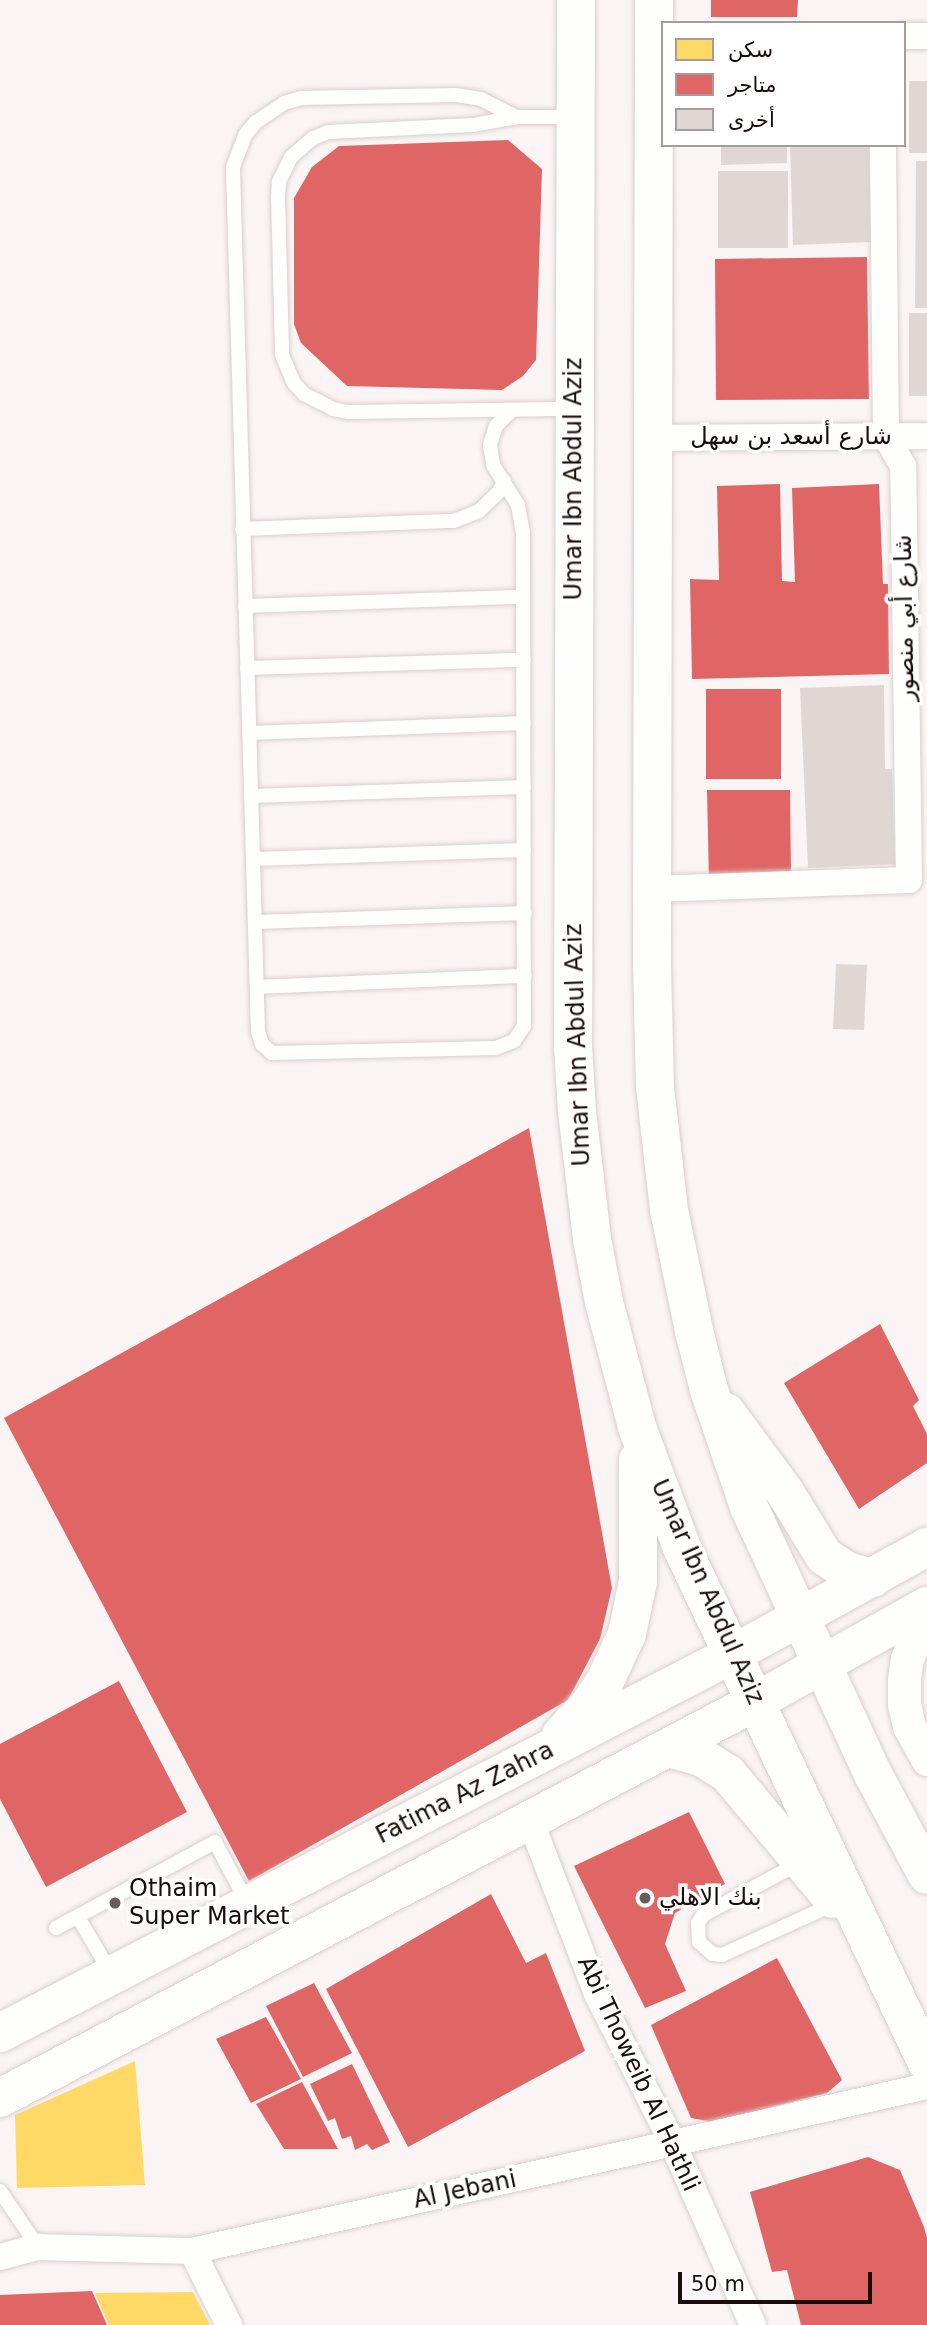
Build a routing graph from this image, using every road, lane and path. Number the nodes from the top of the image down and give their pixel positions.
1 (576, 0) edge
2 (654, 0) edge
3 (906, 36) edge
4 (927, 36) edge
5 (658, 43) edge
6 (516, 117) junction
7 (575, 117) junction
8 (883, 147) edge
9 (575, 409) junction
10 (512, 410) junction
11 (927, 436) edge
12 (886, 437) junction
13 (655, 438) junction
14 (504, 481) junction
15 (242, 529) junction
16 (523, 597) junction
17 (245, 606) junction
18 (524, 660) junction
19 (247, 668) junction
20 (524, 723) junction
21 (249, 733) junction
22 (524, 787) junction
23 (251, 796) junction
24 (524, 850) junction
25 (253, 859) junction
26 (652, 889) junction
27 (524, 913) junction
28 (255, 922) junction
29 (525, 976) junction
30 (257, 987) junction
31 (709, 1390) junction
32 (637, 1427) junction
33 (927, 1548) edge
34 (873, 1578) junction
35 (927, 1606) edge
36 (927, 1615) edge
37 (800, 1618) junction
38 (733, 1654) junction
39 (821, 1665) junction
40 (755, 1702) junction
41 (669, 1748) junction
42 (545, 1751) junction
43 (927, 1759) edge
44 (530, 1821) junction
45 (802, 1862) junction
46 (927, 1875) edge
47 (836, 1903) junction
48 (249, 1905) junction
49 (78, 1917) junction
50 (57, 1928) dead end
51 (868, 1941) junction
52 (112, 1976) junction
53 (0, 2033) edge
54 (927, 2063) edge
55 (927, 2086) edge
56 (0, 2098) edge
57 (673, 2144) junction
58 (0, 2191) edge
59 (38, 2247) junction
60 (192, 2251) junction
61 (0, 2257) edge
62 (229, 2325) edge
63 (753, 2325) edge

1 - 7 main road, Umar Ibn Abdul Aziz
2 - 5 main road
3 - 4 street
5 - 13 main road
6 - 7 lane
6 - 10 lane
6 - 15 lane
7 - 9 main road, Umar Ibn Abdul Aziz
8 - 12 street, شارع أبي منصور
9 - 10 lane
9 - 32 main road, Umar Ibn Abdul Aziz
10 - 14 lane
11 - 12 street, شارع أسعد بن سهل
12 - 13 street, شارع أسعد بن سهل
12 - 26 street, شارع أبي منصور
13 - 26 main road
14 - 15 lane
14 - 16 lane
15 - 17 lane
16 - 17 lane
16 - 18 lane
17 - 19 lane
18 - 19 lane
18 - 20 lane
19 - 21 lane
20 - 21 lane
20 - 22 lane
21 - 23 lane
22 - 23 lane
22 - 24 lane
23 - 25 lane
24 - 25 lane
24 - 27 lane
25 - 28 lane
26 - 31 main road
27 - 28 lane
27 - 29 lane
28 - 30 lane
29 - 30 lane
29 - 30 lane
31 - 34 main road
31 - 37 main road
32 - 38 main road, Umar Ibn Abdul Aziz
32 - 42 main road
33 - 34 main road, Fatima Az Zahra
34 - 37 main road, Fatima Az Zahra
35 - 39 main road
36 - 43 street
37 - 38 main road, Fatima Az Zahra
37 - 39 main road
38 - 40 main road, Umar Ibn Abdul Aziz
38 - 42 main road, Fatima Az Zahra
39 - 40 main road
39 - 46 main road
40 - 41 main road
40 - 51 main road, Umar Ibn Abdul Aziz
41 - 44 main road
41 - 45 main road
42 - 48 main road, Fatima Az Zahra
44 - 56 main road
44 - 57 street, Abi Thoweib Al Hathli
45 - 47 main road
45 - 47 lane
47 - 51 main road
48 - 49 lane
48 - 52 main road, Fatima Az Zahra
49 - 50 lane
49 - 52 lane
51 - 54 main road, Umar Ibn Abdul Aziz
52 - 53 main road, Fatima Az Zahra
55 - 57 street, Al Jebani
57 - 60 street, Al Jebani
57 - 63 street, Abi Thoweib Al Hathli
58 - 59 lane
59 - 60 street, Al Jebani
59 - 61 street, Al Jebani
60 - 62 street

